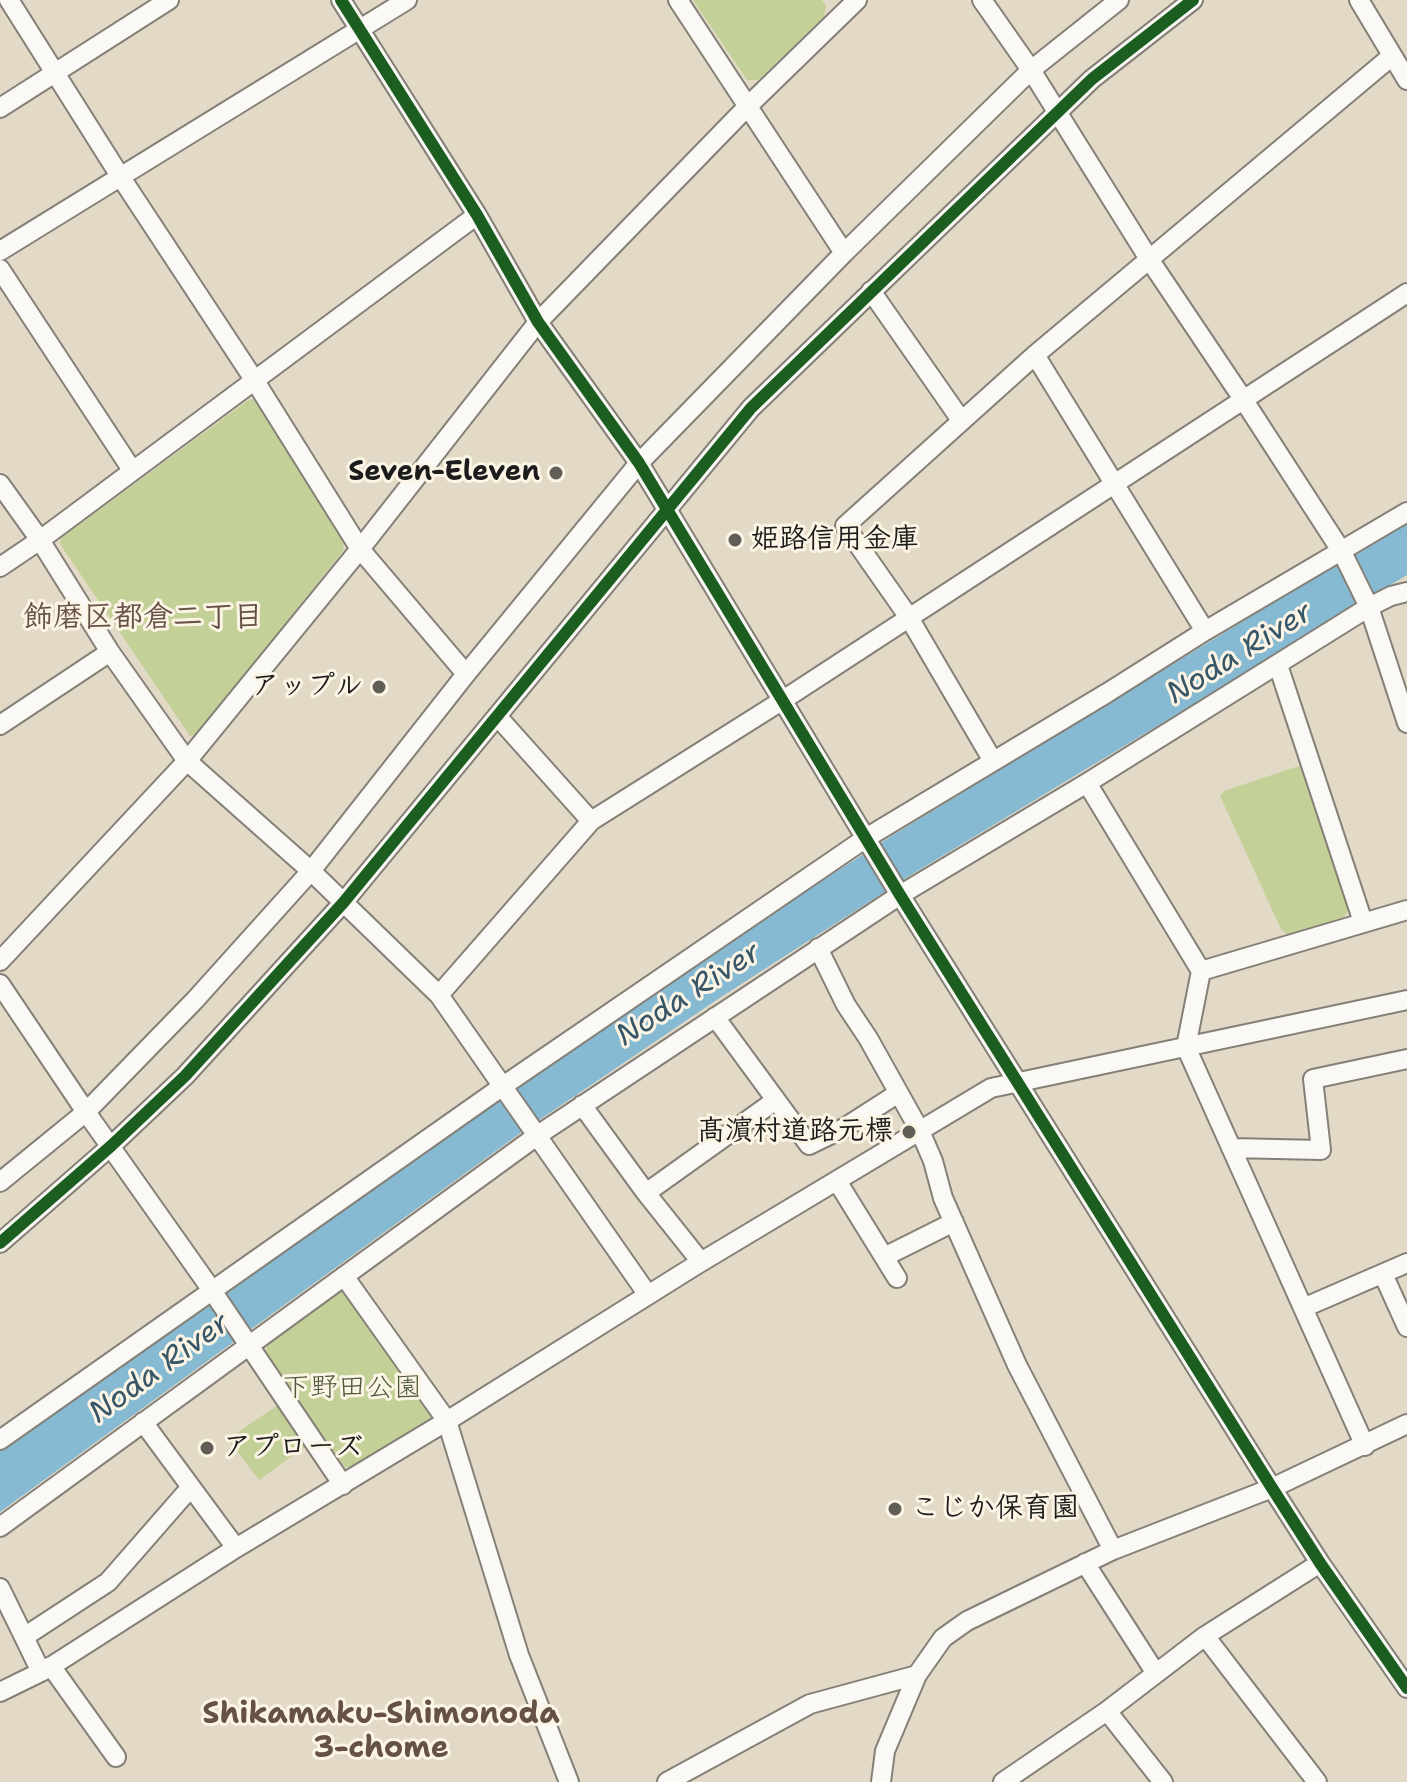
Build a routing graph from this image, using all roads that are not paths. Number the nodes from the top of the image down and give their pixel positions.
1 (9, 0) edge
2 (169, 0) edge
3 (341, 0) edge
4 (407, 0) edge
5 (678, 0) edge
6 (857, 0) edge
7 (982, 0) edge
8 (1119, 0) edge
9 (1193, 0) edge
10 (1359, 0) edge
11 (835, 8) edge
12 (360, 29) junction
13 (1392, 56) junction
14 (1031, 70) junction
15 (57, 74) junction
16 (1407, 80) edge
17 (748, 106) junction
18 (0, 108) edge
19 (1059, 114) junction
20 (120, 176) junction
21 (477, 215) junction
22 (0, 251) edge
23 (844, 253) junction
24 (1149, 259) junction
25 (0, 269) edge
26 (871, 291) junction
27 (1407, 293) edge
28 (538, 322) junction
29 (1035, 355) junction
30 (255, 381) junction
31 (1243, 399) junction
32 (961, 420) junction
33 (639, 463) junction
34 (132, 470) junction
35 (0, 484) edge
36 (1115, 485) junction
37 (667, 509) junction
38 (1407, 512) edge
39 (40, 540) junction
40 (360, 549) junction
41 (1342, 552) junction
42 (0, 567) edge
43 (1407, 592) edge
44 (1369, 607) junction
45 (908, 616) junction
46 (1205, 631) junction
47 (110, 652) junction
48 (1278, 665) junction
49 (466, 674) junction
50 (783, 700) junction
51 (497, 716) junction
52 (1407, 723) edge
53 (0, 725) edge
54 (187, 761) junction
55 (993, 761) junction
56 (1087, 783) junction
57 (591, 821) junction
58 (866, 838) junction
59 (311, 871) junction
60 (900, 895) junction
61 (343, 903) junction
62 (1407, 910) edge
63 (1363, 922) junction
64 (818, 948) junction
65 (0, 961) edge
66 (1201, 971) junction
67 (0, 984) edge
68 (439, 995) junction
69 (1407, 1000) edge
70 (715, 1017) junction
71 (1186, 1047) junction
72 (1407, 1059) edge
73 (1019, 1083) junction
74 (503, 1086) junction
75 (897, 1094) junction
76 (776, 1100) junction
77 (582, 1105) junction
78 (86, 1112) junction
79 (920, 1131) junction
80 (538, 1135) junction
81 (111, 1146) junction
82 (1231, 1148) junction
83 (837, 1181) junction
84 (0, 1182) edge
85 (646, 1193) junction
86 (954, 1222) junction
87 (0, 1243) edge
88 (884, 1257) junction
89 (701, 1262) junction
90 (1407, 1263) edge
91 (1383, 1274) junction
92 (344, 1276) junction
93 (897, 1278) dead end
94 (211, 1289) junction
95 (648, 1295) junction
96 (1303, 1308) junction
97 (1407, 1327) edge
98 (249, 1347) junction
99 (447, 1421) junction
100 (143, 1422) junction
101 (1406, 1427) edge
102 (0, 1440) edge
103 (1365, 1446) junction
104 (343, 1485) junction
105 (191, 1487) junction
106 (1272, 1488) junction
107 (0, 1527) edge
108 (236, 1548) junction
109 (1113, 1550) junction
110 (1085, 1563) junction
111 (1320, 1563) junction
112 (0, 1588) edge
113 (1205, 1636) junction
114 (24, 1637) junction
115 (46, 1669) junction
116 (1155, 1672) junction
117 (917, 1675) junction
118 (1407, 1688) edge
119 (0, 1692) edge
120 (1107, 1711) junction
121 (116, 1757) dead end
122 (569, 1782) edge
123 (667, 1782) edge
124 (881, 1782) edge
125 (1003, 1782) edge
126 (1163, 1782) edge
127 (1317, 1782) edge

1 - 15 street
2 - 15 street
3 - 12 street
4 - 12 street
5 - 17 street
6 - 11 street
7 - 14 street
8 - 14 street
9 - 19 street
10 - 13 street
11 - 17 street
12 - 20 street
12 - 21 street
13 - 16 street
13 - 24 street
14 - 19 street
14 - 23 street
15 - 18 street
15 - 20 street
17 - 23 street
17 - 28 street
19 - 24 street
19 - 26 street
20 - 22 street
20 - 30 street
21 - 28 street
21 - 30 street
23 - 33 street
24 - 29 street
24 - 31 street
25 - 34 street
26 - 32 street
26 - 37 street
27 - 31 street
28 - 33 street
28 - 40 street
29 - 32 street
29 - 36 street
30 - 34 street
30 - 40 street
31 - 36 street
31 - 41 street
32 - 45 street
33 - 37 street
33 - 49 street
34 - 39 street
35 - 39 street
36 - 45 street
36 - 46 street
37 - 50 street
37 - 51 street
38 - 41 street
39 - 42 street
39 - 47 street
40 - 49 street
40 - 54 street
41 - 44 street
41 - 46 street
43 - 44 street
44 - 48 street
44 - 52 street
45 - 50 street
45 - 55 street
46 - 55 street
47 - 53 street
47 - 54 street
48 - 56 street
48 - 63 street
49 - 59 street
50 - 57 street
50 - 58 street
51 - 57 street
51 - 61 street
54 - 59 street
54 - 65 street
55 - 58 street
56 - 60 street
56 - 66 street
57 - 68 street
58 - 60 street
58 - 74 street
59 - 61 street
59 - 78 street
60 - 64 street
60 - 73 street
61 - 68 street
61 - 81 street
62 - 63 street
63 - 66 street
64 - 70 street
64 - 75 street
66 - 71 street
67 - 78 street
68 - 74 street
69 - 71 street
70 - 76 street
70 - 77 street
71 - 73 street
71 - 82 street
72 - 82 street
73 - 79 street
73 - 106 street
74 - 80 street
74 - 94 street
75 - 76 street
75 - 79 street
76 - 85 street
77 - 80 street
77 - 85 street
78 - 81 street
78 - 84 street
79 - 83 street
79 - 86 street
80 - 92 street
80 - 95 street
81 - 87 street
81 - 94 street
82 - 96 street
83 - 88 street
83 - 89 street
85 - 89 street
86 - 88 street
86 - 109 street
88 - 93 street
89 - 95 street
90 - 91 street
91 - 96 street
91 - 97 street
92 - 98 street
92 - 99 street
94 - 98 street
94 - 102 street
95 - 99 street
96 - 103 street
98 - 100 street
98 - 104 street
99 - 104 street
99 - 122 street
100 - 105 street
100 - 107 street
101 - 103 street
103 - 106 street
104 - 108 street
105 - 108 street
105 - 114 street
106 - 109 street
106 - 111 street
108 - 115 street
109 - 110 street
110 - 116 street
110 - 117 street
111 - 113 street
111 - 118 street
112 - 114 street
113 - 116 street
113 - 127 street
114 - 115 street
115 - 119 street
115 - 121 street
116 - 120 street
117 - 123 street
117 - 124 street
120 - 125 street
120 - 126 street

